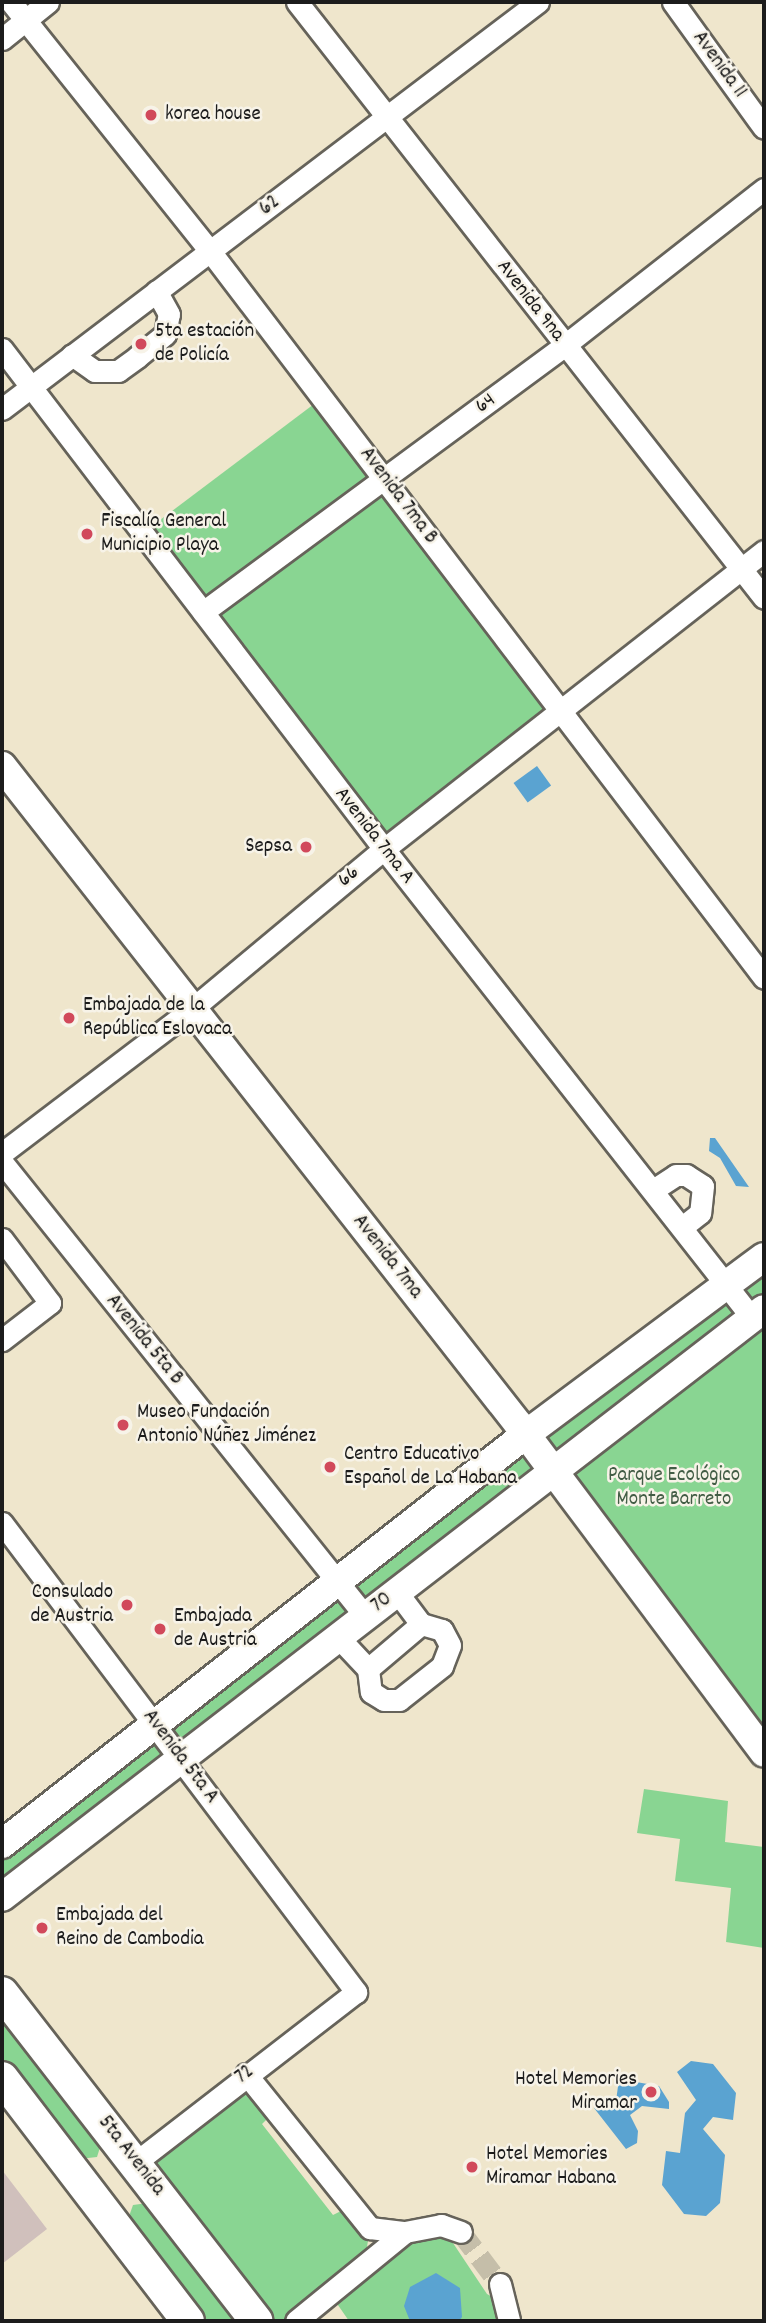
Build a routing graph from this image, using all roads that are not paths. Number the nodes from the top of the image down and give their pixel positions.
1 (11, 2) edge
2 (48, 2) edge
3 (297, 2) edge
4 (538, 2) edge
5 (673, 2) edge
6 (27, 19) junction
7 (2, 39) edge
8 (386, 117) junction
9 (764, 128) edge
10 (764, 189) edge
11 (210, 251) junction
12 (156, 292) junction
13 (565, 345) junction
14 (2, 349) edge
15 (72, 355) junction
16 (31, 387) junction
17 (2, 409) edge
18 (386, 478) junction
19 (764, 551) edge
20 (742, 568) junction
21 (764, 598) edge
22 (203, 612) junction
23 (559, 713) junction
24 (2, 766) edge
25 (384, 849) junction
26 (764, 978) edge
27 (193, 1008) junction
28 (2, 1153) edge
29 (2, 1162) edge
30 (653, 1191) junction
31 (682, 1227) junction
32 (2, 1239) edge
33 (764, 1257) edge
34 (728, 1286) junction
35 (758, 1314) edge
36 (2, 1340) edge
37 (525, 1435) junction
38 (550, 1471) junction
39 (2, 1523) edge
40 (339, 1584) junction
41 (397, 1592) junction
42 (365, 1616) junction
43 (421, 1625) junction
44 (338, 1637) junction
45 (368, 1669) junction
46 (157, 1726) junction
47 (764, 1753) edge
48 (183, 1760) junction
49 (2, 1844) edge
50 (2, 1898) edge
51 (356, 1992) joint
52 (2, 1993) edge
53 (246, 2074) junction
54 (2, 2078) edge
55 (136, 2162) junction
56 (370, 2228) junction
57 (405, 2232) junction
58 (461, 2232) dead end
59 (363, 2267) junction
60 (500, 2284) tunnel mouth
61 (326, 2299) junction
62 (188, 2321) edge
63 (256, 2321) edge
64 (296, 2321) edge
65 (320, 2321) edge
66 (509, 2321) edge

1 - 6 street, Avenida 7ma B
2 - 6 street
3 - 8 street, Avenida 9na
4 - 8 street, 62
5 - 9 street, Avenida 11
6 - 7 street
6 - 11 street, Avenida 7ma B
8 - 11 street, 62
8 - 13 street, Avenida 9na
10 - 13 street, 64
11 - 12 street, 62
11 - 18 street, Avenida 7ma B
12 - 15 street, 62
12 - 15 street
13 - 18 street, 64
13 - 20 street, Avenida 9na
14 - 16 street, Avenida 7ma A
15 - 16 street, 62
16 - 17 street, 62
16 - 22 street, Avenida 7ma A
18 - 22 street, 64
18 - 23 street, Avenida 7ma B
19 - 20 street, 66
20 - 21 street, Avenida 9na
20 - 23 street, 66
22 - 25 street, Avenida 7ma A
23 - 25 street, 66
23 - 26 street, Avenida 7ma B
24 - 27 main road, Avenida 7ma
25 - 27 street, 66
25 - 30 street, Avenida 7ma A
27 - 28 street, 66
27 - 37 main road, Avenida 7ma
29 - 40 street, Avenida 5ta B
30 - 31 street, Avenida 7ma A
30 - 31 street
31 - 34 street, Avenida 7ma A
32 - 36 street
33 - 34 main road, 70
34 - 35 street, Avenida 7ma A
34 - 37 main road, 70
35 - 38 main road, 70
37 - 38 main road, Avenida 7ma
37 - 40 main road, 70
38 - 41 main road, 70
38 - 47 main road, Avenida 7ma
39 - 46 street, Avenida 5ta A
40 - 42 street, Avenida 5ta B
40 - 46 main road, 70
41 - 42 main road, 70
41 - 43 street
42 - 44 main road, 70
43 - 45 street
43 - 45 street
44 - 45 street
44 - 48 main road, 70
46 - 48 street, Avenida 5ta A
46 - 49 main road, 70
48 - 50 main road, 70
48 - 51 street, Avenida 5ta A
51 - 53 street, 72
52 - 55 highway, 5ta Avenida
53 - 55 street, 72
53 - 56 street
54 - 62 highway
55 - 63 highway, 5ta Avenida
56 - 57 street
56 - 59 street
57 - 58 street
57 - 59 street
59 - 61 street
60 - 66 street
61 - 64 street
61 - 65 street

